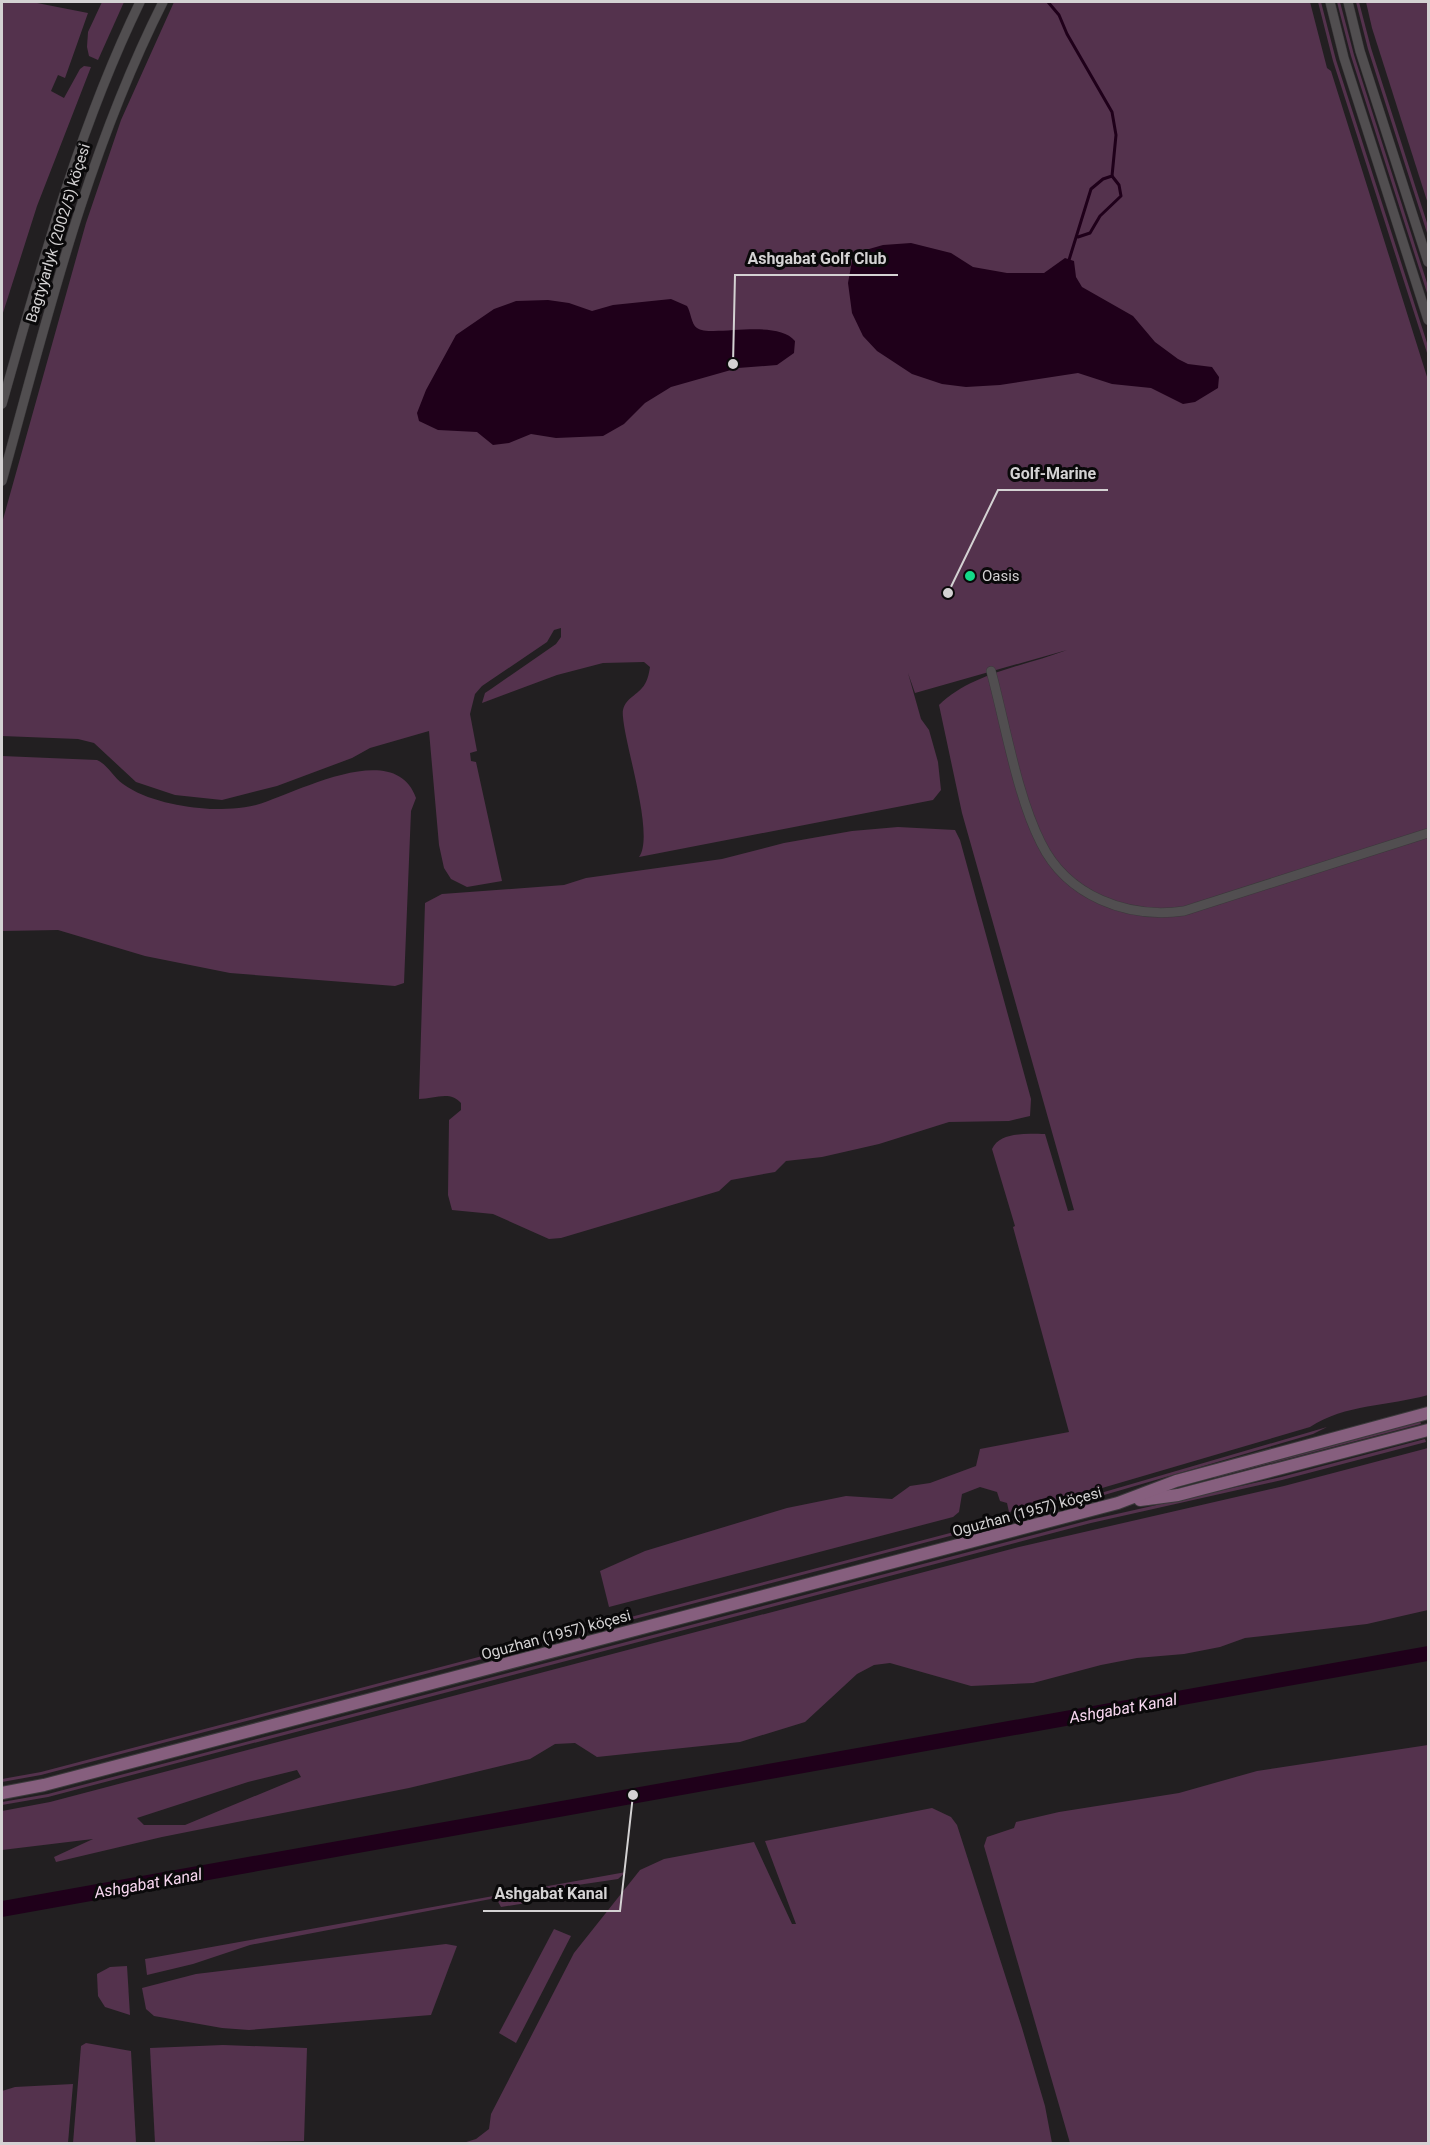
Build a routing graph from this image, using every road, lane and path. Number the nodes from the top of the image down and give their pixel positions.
1 (140, 2) edge
2 (163, 2) edge
3 (1330, 2) edge
4 (1348, 2) edge
5 (1428, 262) edge
6 (1428, 320) edge
7 (2, 404) edge
8 (2, 481) edge
9 (991, 671) dead end
10 (1428, 833) edge
11 (1428, 1413) edge
12 (1428, 1430) edge
13 (1118, 1503) junction
14 (2, 1792) edge

1 - 7 street, Bagtyýarlyk (2002/5) köçesi
2 - 8 street, Bagtyýarlyk (2002/5) köçesi
3 - 6 street
4 - 5 street
9 - 10 street
11 - 13 main road, Oguzhan (1957) köçesi
12 - 13 main road, Oguzhan (1957) köçesi
13 - 14 main road, Oguzhan (1957) köçesi

